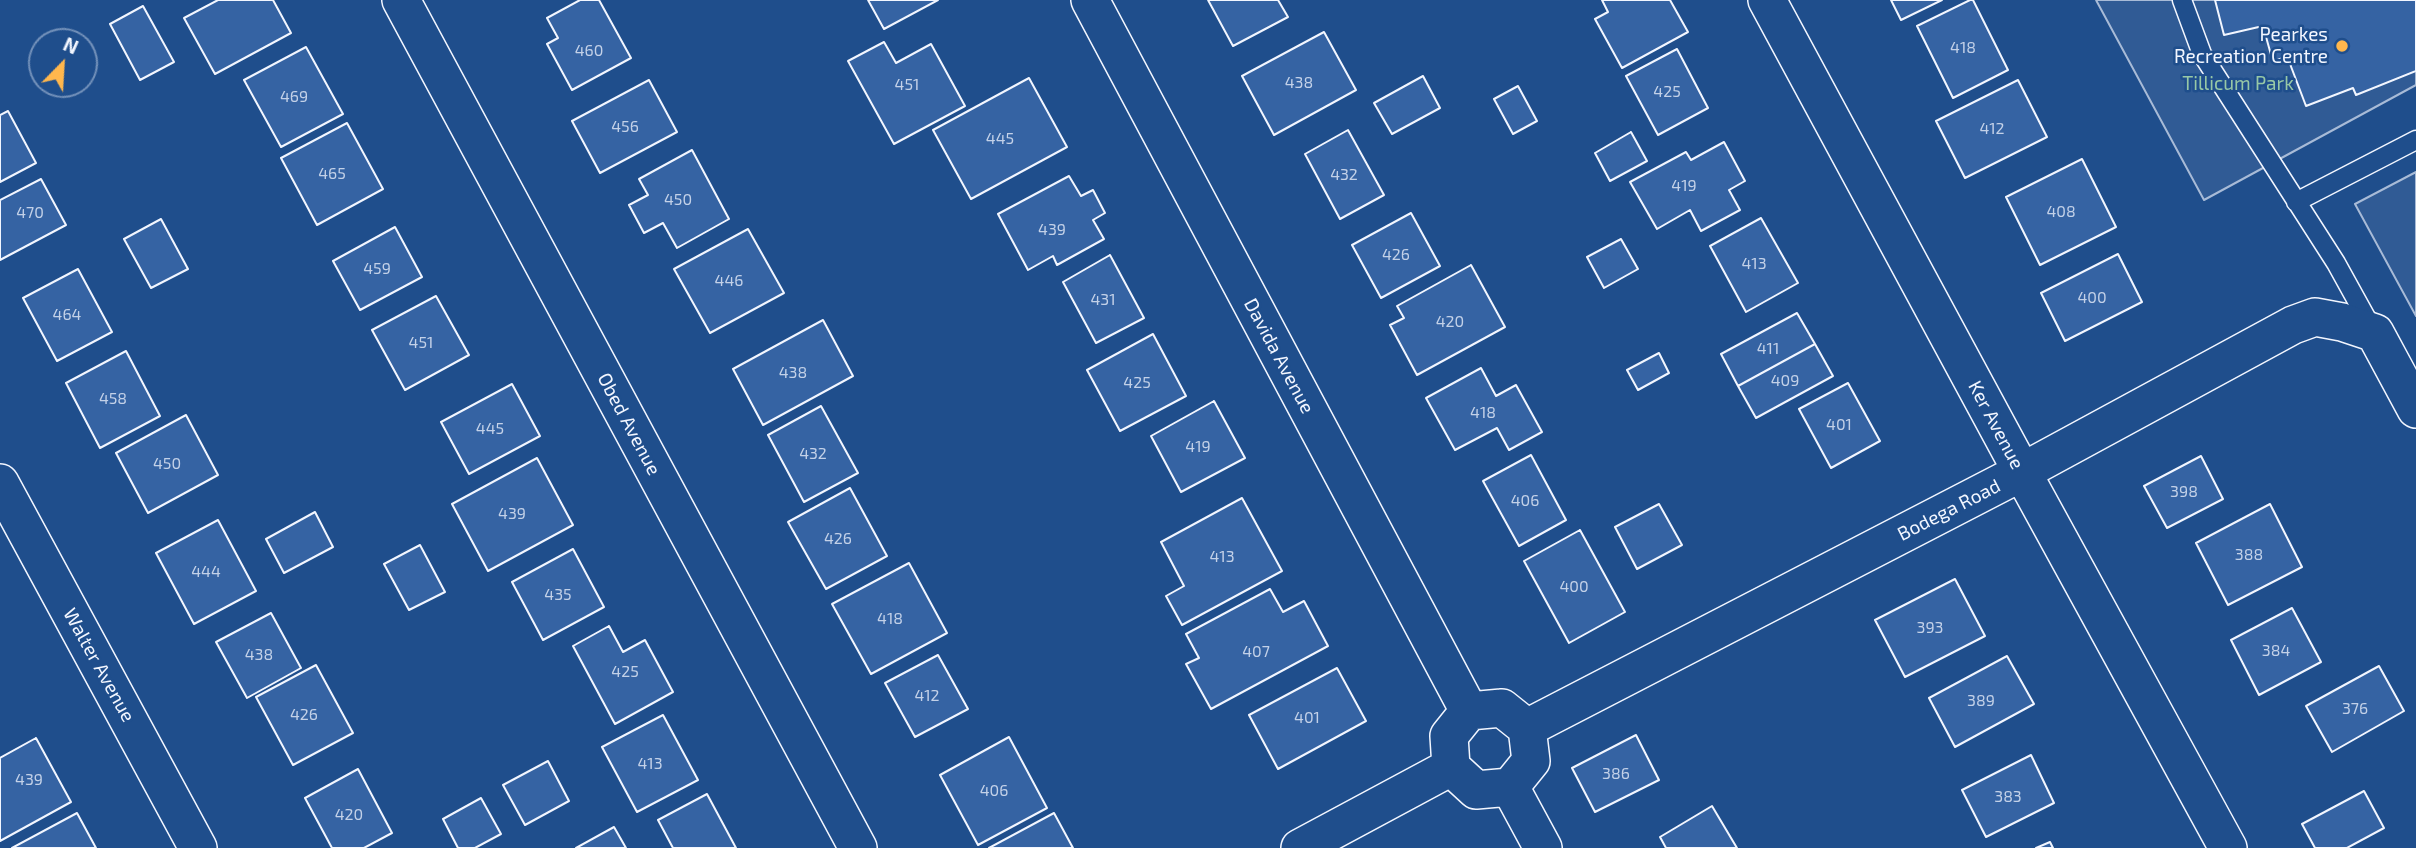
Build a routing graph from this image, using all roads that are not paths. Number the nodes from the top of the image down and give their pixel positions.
1 (401, 0) edge
2 (1090, 0) edge
3 (1767, 0) edge
4 (2182, 0) edge
5 (2416, 141) edge
6 (2295, 202) junction
7 (2375, 333) junction
8 (2416, 409) edge
9 (2022, 472) junction
10 (0, 483) edge
11 (1469, 711) junction
12 (1527, 728) junction
13 (1451, 767) junction
14 (1510, 787) junction
15 (198, 848) edge
16 (858, 848) edge
17 (1300, 848) edge
18 (1543, 848) edge
19 (2228, 848) edge

1 - 16 street, Obed Avenue
2 - 11 street, Davida Avenue
3 - 9 street, Ker Avenue
4 - 6 lane
5 - 6 lane
6 - 7 lane
7 - 8 street
7 - 9 street, Bodega Road
9 - 12 street, Bodega Road
9 - 19 street, Ker Avenue
10 - 15 street, Walter Avenue
11 - 12 street
11 - 13 street
12 - 14 street
13 - 14 street
13 - 17 street
14 - 18 street

